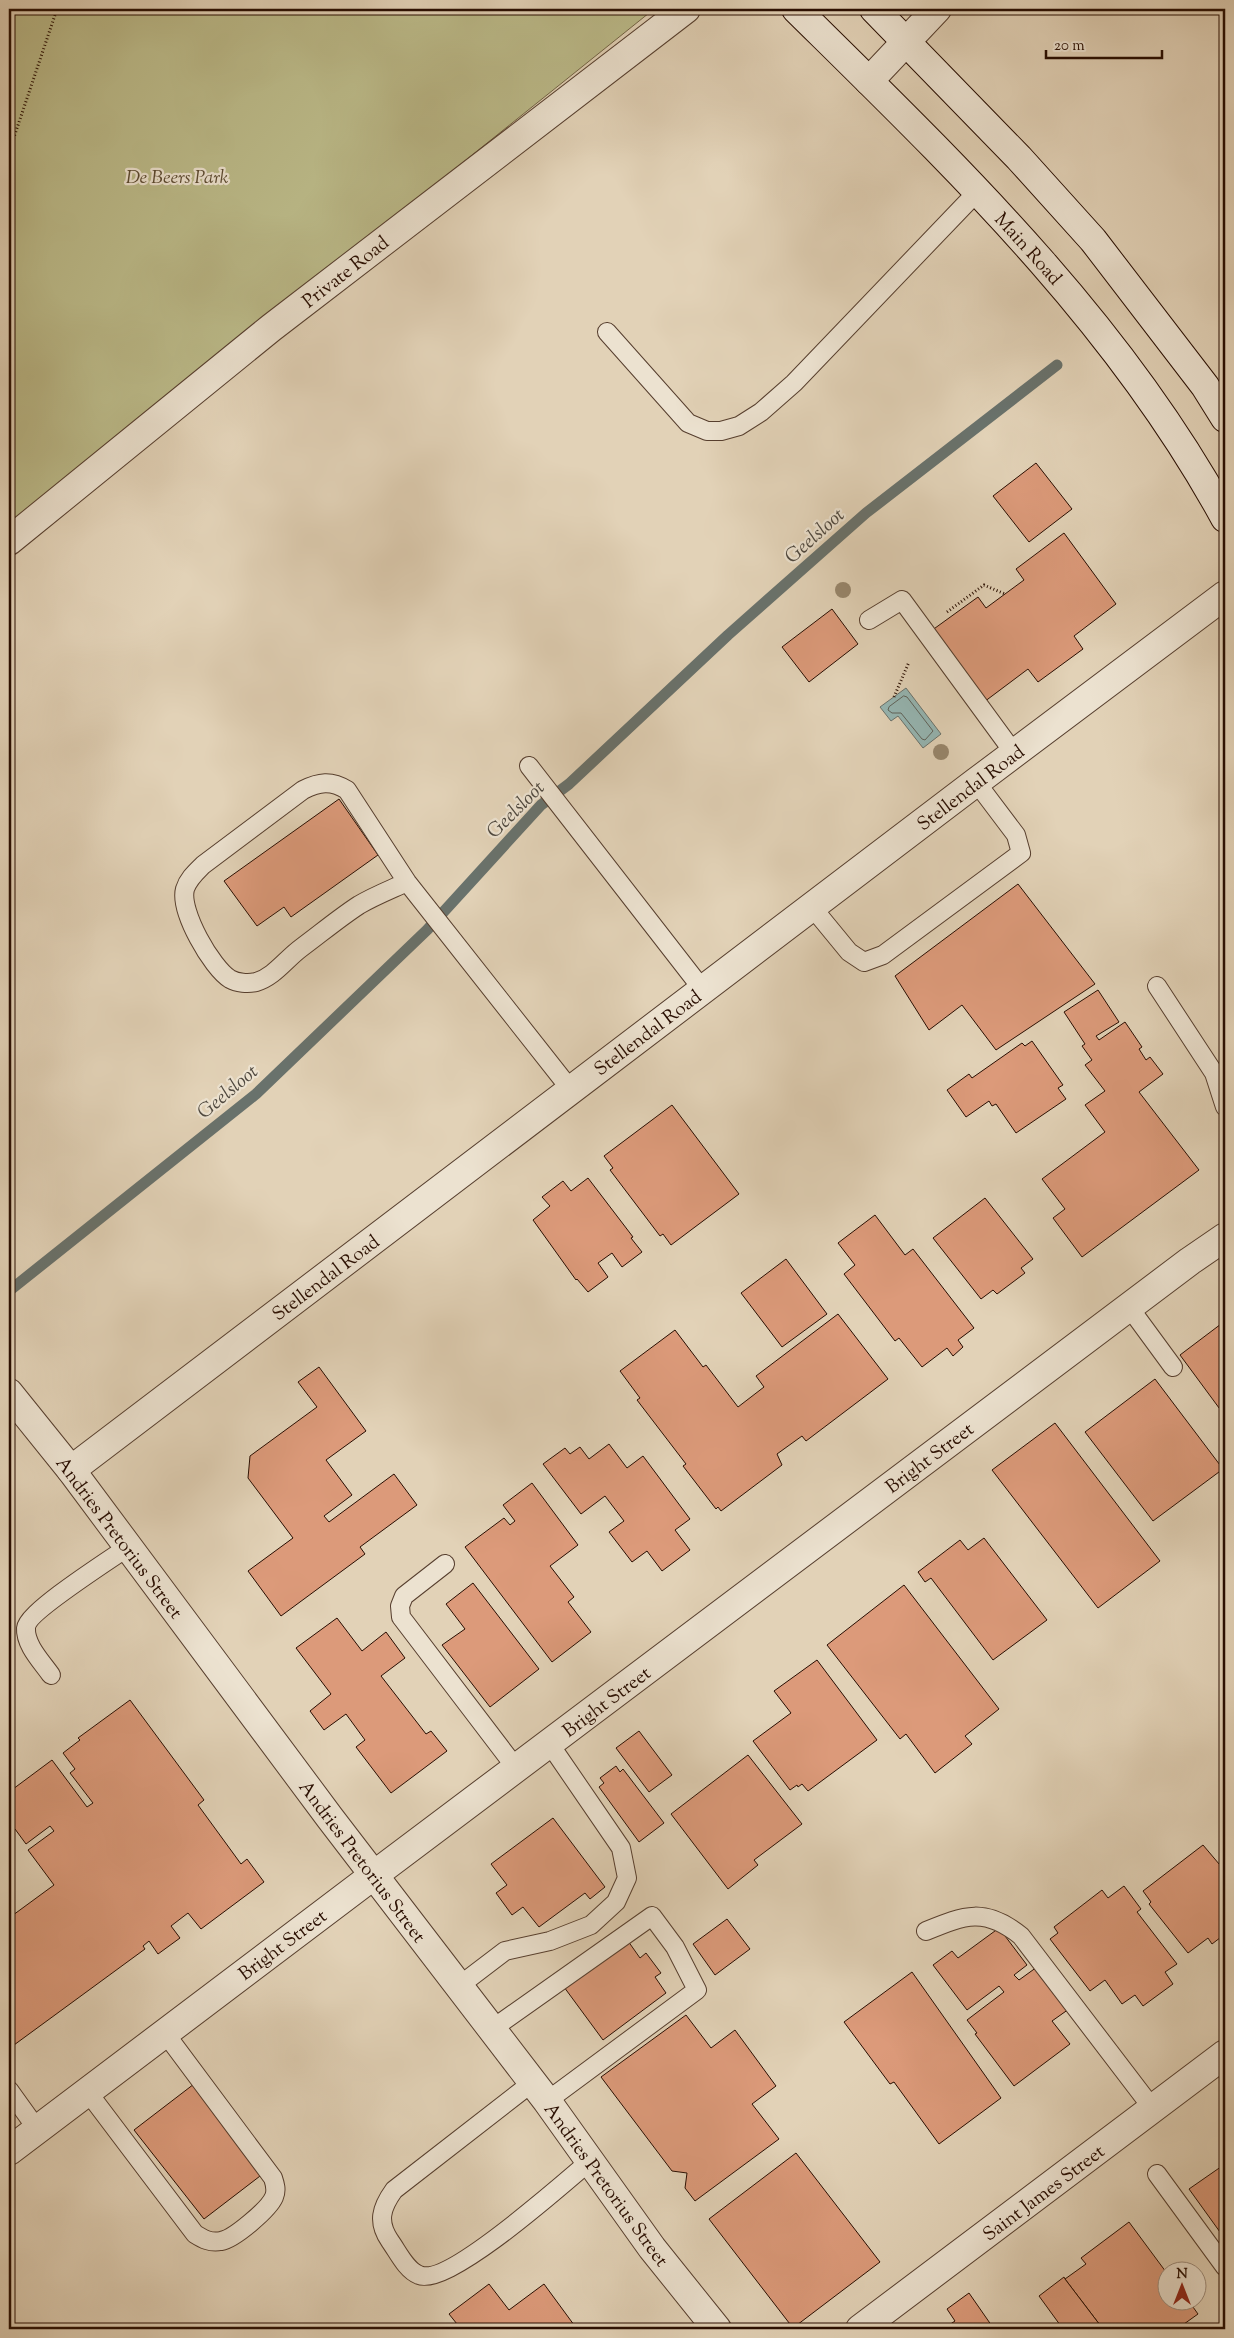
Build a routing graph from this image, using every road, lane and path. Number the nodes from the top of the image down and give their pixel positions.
1 (57, 9) edge
2 (686, 9) edge
3 (796, 9) edge
4 (874, 9) edge
5 (937, 9) edge
6 (906, 42) junction
7 (869, 81) junction
8 (9, 152) edge
9 (978, 191) junction
10 (607, 332) dead end
11 (1225, 418) edge
12 (1225, 518) edge
13 (9, 541) edge
14 (1225, 595) edge
15 (869, 620) dead end
16 (1014, 753) junction
17 (529, 766) dead end
18 (976, 782) junction
19 (408, 882) junction
20 (812, 907) junction
21 (1157, 986) dead end
22 (703, 990) junction
23 (571, 1090) junction
24 (1225, 1107) edge
25 (1225, 1224) edge
26 (1214, 1245) edge
27 (1129, 1307) junction
28 (1173, 1367) dead end
29 (9, 1393) edge
30 (71, 1470) junction
31 (128, 1547) junction
32 (445, 1564) dead end
33 (51, 1675) dead end
34 (549, 1744) junction
35 (516, 1768) junction
36 (374, 1874) junction
37 (926, 1931) dead end
38 (459, 1986) junction
39 (492, 2029) junction
40 (165, 2033) junction
41 (1225, 2054) edge
42 (9, 2090) edge
43 (87, 2091) junction
44 (540, 2092) junction
45 (1154, 2109) junction
46 (37, 2130) junction
47 (9, 2151) edge
48 (590, 2161) junction
49 (1157, 2174) dead end
50 (1225, 2267) edge
51 (717, 2329) edge
52 (860, 2329) edge

1 - 8 path
2 - 13 street, Private Road
3 - 7 street, Main Road
4 - 6 street
5 - 6 street
6 - 7 street
6 - 11 street
7 - 9 street, Main Road
9 - 10 lane
9 - 12 street, Main Road
14 - 16 street, Stellendal Road
15 - 16 lane
16 - 18 street, Stellendal Road
17 - 22 lane
18 - 20 street, Stellendal Road
18 - 20 lane
19 - 19 lane
19 - 23 lane
20 - 22 street, Stellendal Road
21 - 24 lane
22 - 23 street, Stellendal Road
23 - 30 street, Stellendal Road
25 - 26 street, Bright Street
26 - 27 street, Bright Street
27 - 28 lane
27 - 34 street, Bright Street
29 - 30 street, Andries Pretorius Street
30 - 31 street, Andries Pretorius Street
31 - 33 lane
31 - 36 street, Andries Pretorius Street
32 - 35 lane
34 - 35 street, Bright Street
34 - 38 lane
35 - 36 street, Bright Street
36 - 38 street, Andries Pretorius Street
36 - 40 street, Bright Street
37 - 45 lane
38 - 39 street, Andries Pretorius Street
39 - 44 street, Andries Pretorius Street
39 - 44 lane
40 - 43 street, Bright Street
40 - 43 lane
41 - 45 street, Saint James Street
42 - 46 lane
43 - 46 street, Bright Street
44 - 48 street, Andries Pretorius Street
44 - 48 lane
45 - 52 street, Saint James Street
46 - 47 street, Bright Street
48 - 51 street, Andries Pretorius Street
49 - 50 lane

